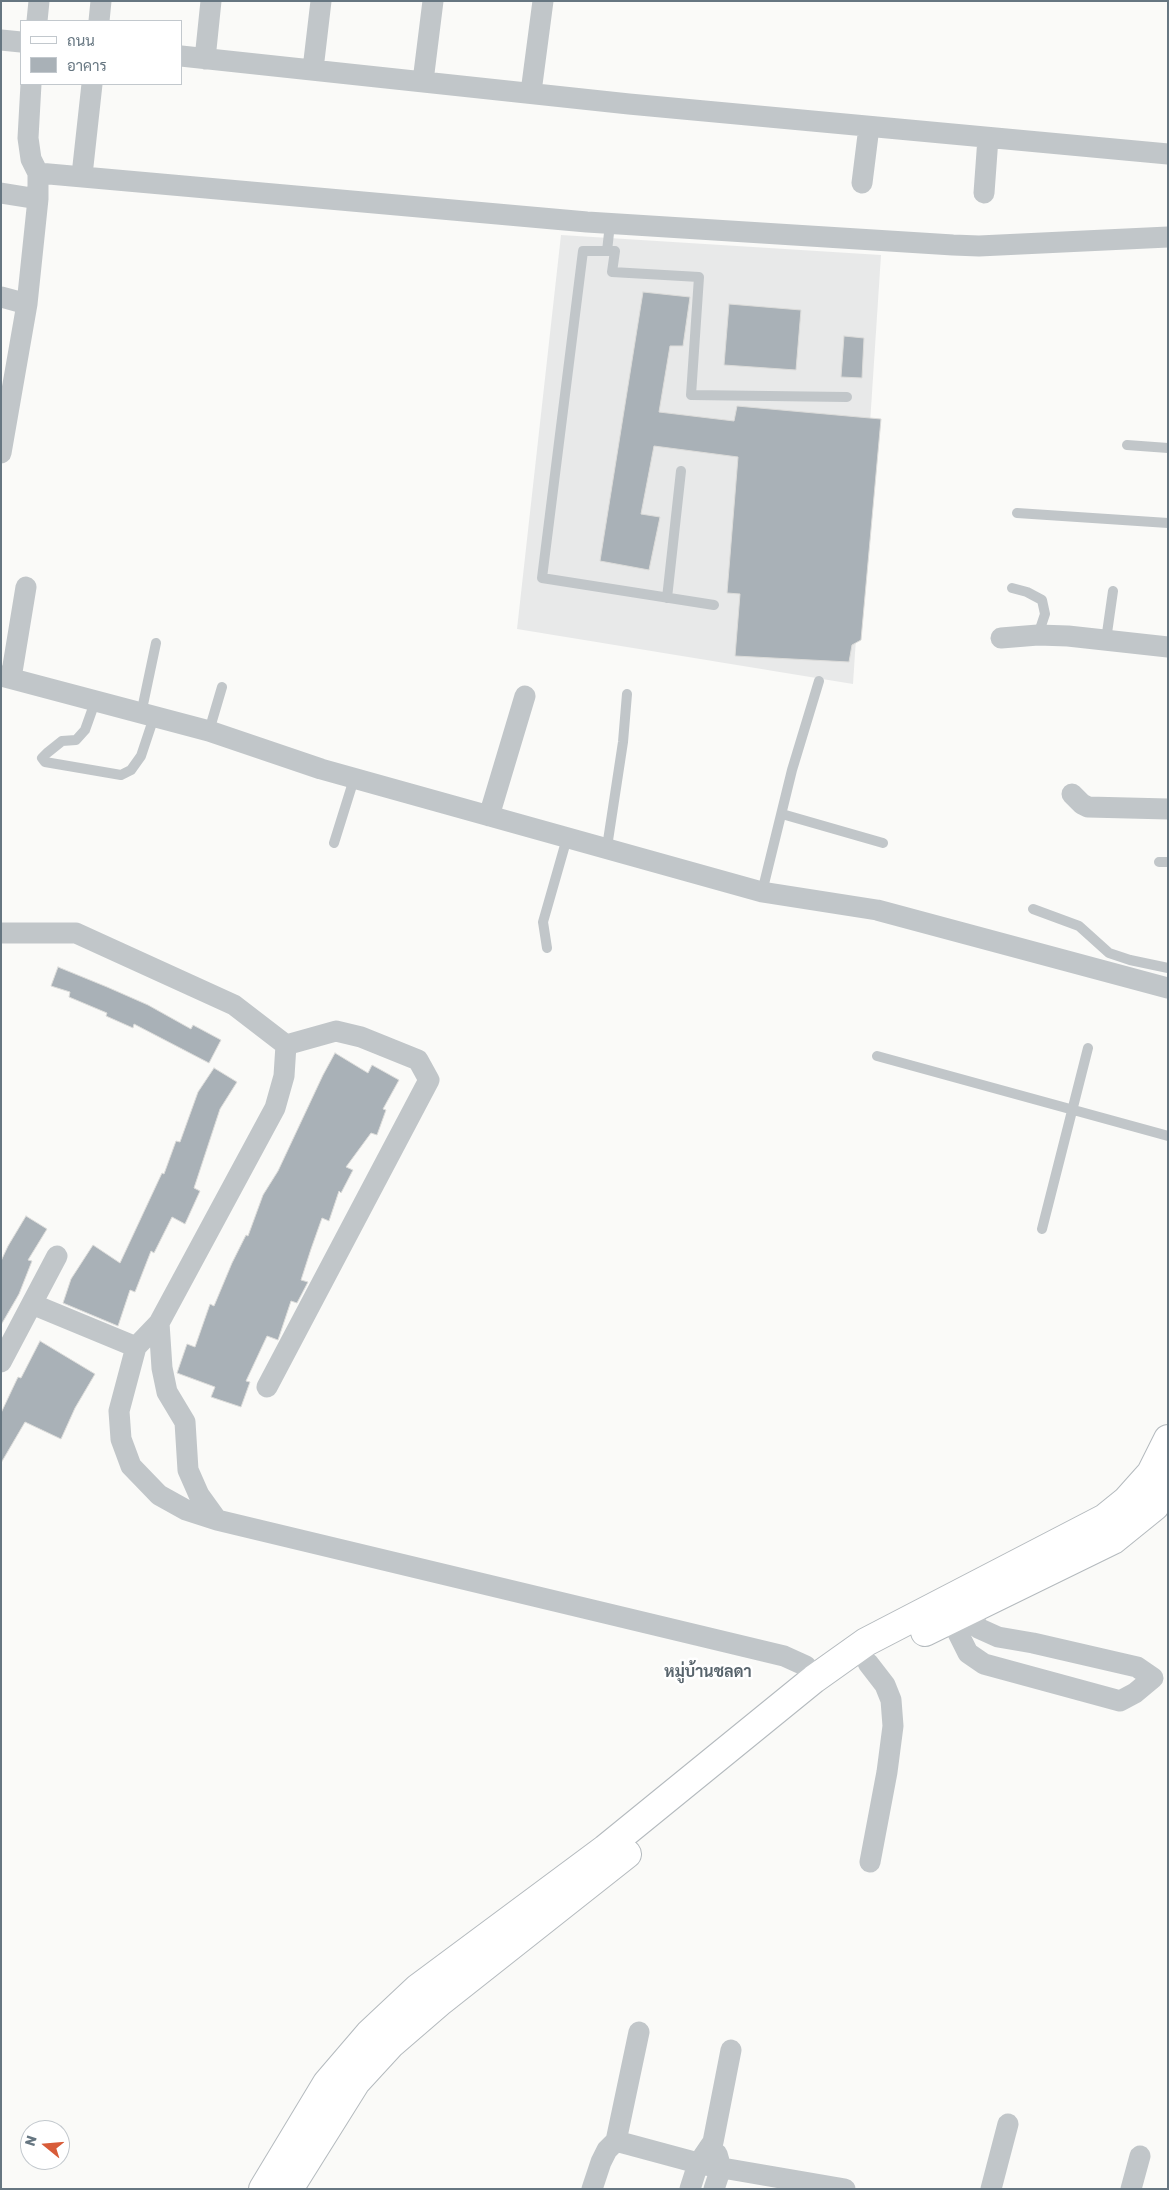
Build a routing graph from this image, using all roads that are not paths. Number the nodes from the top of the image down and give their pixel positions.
1 (39, 1) edge
2 (101, 1) edge
3 (211, 1) edge
4 (321, 1) edge
5 (433, 1) edge
6 (543, 1) edge
7 (37, 20) edge
8 (99, 20) edge
9 (1, 40) edge
10 (20, 42) edge
11 (182, 56) edge
12 (205, 59) junction
13 (313, 69) junction
14 (423, 80) junction
15 (31, 85) edge
16 (92, 85) edge
17 (531, 92) junction
18 (869, 127) junction
19 (988, 138) junction
20 (1168, 154) edge
21 (38, 172) junction
22 (82, 176) junction
23 (862, 183) dead end
24 (1, 193) edge
25 (984, 193) dead end
26 (38, 199) junction
27 (610, 224) junction
28 (1168, 237) edge
29 (607, 251) junction
30 (1, 297) edge
31 (27, 304) junction
32 (847, 397) dead end
33 (1127, 445) dead end
34 (1168, 448) edge
35 (1, 453) edge
36 (681, 471) dead end
37 (1017, 513) dead end
38 (1168, 523) edge
39 (26, 587) dead end
40 (1012, 588) dead end
41 (1113, 591) dead end
42 (667, 598) junction
43 (714, 605) dead end
44 (1038, 635) junction
45 (1001, 638) dead end
46 (1106, 640) junction
47 (156, 643) dead end
48 (1168, 647) edge
49 (6, 677) edge
50 (819, 681) dead end
51 (222, 687) dead end
52 (627, 694) dead end
53 (525, 696) dead end
54 (95, 702) junction
55 (147, 716) junction
56 (209, 731) junction
57 (354, 779) junction
58 (1072, 794) dead end
59 (1168, 809) edge
60 (782, 814) junction
61 (489, 816) junction
62 (567, 838) junction
63 (334, 842) dead end
64 (883, 843) dead end
65 (607, 847) junction
66 (762, 892) junction
67 (1033, 909) dead end
68 (1, 933) edge
69 (547, 948) dead end
70 (1168, 968) edge
71 (1168, 988) edge
72 (286, 1045) junction
73 (1088, 1048) dead end
74 (877, 1056) dead end
75 (1073, 1110) junction
76 (1168, 1136) edge
77 (1042, 1229) dead end
78 (57, 1256) dead end
79 (32, 1304) junction
80 (159, 1323) junction
81 (136, 1347) junction
82 (1, 1362) edge
83 (267, 1387) dead end
84 (1168, 1439) edge
85 (1168, 1481) edge
86 (217, 1520) junction
87 (961, 1615) junction
88 (1009, 1639) junction
89 (868, 1663) junction
90 (1001, 1668) junction
91 (1160, 1679) edge
92 (818, 1688) junction
93 (870, 1862) dead end
94 (639, 2032) dead end
95 (731, 2050) dead end
96 (1008, 2124) dead end
97 (616, 2141) junction
98 (713, 2142) junction
99 (1140, 2156) dead end
100 (698, 2164) junction
101 (721, 2168) junction
102 (808, 2185) edge
103 (263, 2189) edge
104 (289, 2189) edge
105 (592, 2189) edge
106 (690, 2189) edge
107 (714, 2189) edge
108 (845, 2189) edge
109 (992, 2189) edge
110 (1131, 2189) edge

1 - 7 street
2 - 8 street
3 - 12 street
4 - 13 street
5 - 14 street
6 - 17 street
9 - 10 street
11 - 12 street
12 - 13 street
13 - 14 street
14 - 17 street
15 - 21 street
16 - 22 street
17 - 18 street
18 - 19 street
18 - 23 street
19 - 20 street
19 - 25 street
21 - 22 street
21 - 26 street
22 - 27 street
24 - 26 street
26 - 31 street
27 - 28 street
27 - 29 lane
29 - 32 lane
29 - 42 lane
30 - 31 street
31 - 35 street
33 - 34 lane
36 - 42 lane
37 - 38 lane
39 - 49 street
40 - 44 lane
41 - 46 lane
42 - 43 lane
44 - 45 street
44 - 46 street
46 - 48 street
47 - 55 lane
49 - 54 street
50 - 60 lane
51 - 56 lane
52 - 65 lane
53 - 61 street
54 - 55 street
54 - 55 lane
55 - 56 street
56 - 57 street
57 - 61 street
57 - 63 lane
58 - 59 street
60 - 64 lane
60 - 66 lane
61 - 62 street
62 - 65 street
62 - 69 lane
65 - 66 street
66 - 71 street
67 - 70 lane
68 - 72 street
72 - 80 street
72 - 83 street
73 - 75 lane
74 - 75 lane
75 - 76 lane
75 - 77 lane
78 - 79 street
79 - 81 street
79 - 82 street
80 - 81 street
80 - 86 street
81 - 86 street
84 - 92 street
85 - 87 street
86 - 92 street
87 - 88 street
87 - 89 street
87 - 90 street
88 - 90 street
88 - 91 street
89 - 92 street
89 - 93 street
90 - 91 street
92 - 103 street
92 - 104 street
94 - 97 street
95 - 98 street
96 - 109 street
97 - 100 street
97 - 105 street
98 - 100 street
98 - 101 street
99 - 110 street
100 - 101 street
100 - 106 street
101 - 102 street
101 - 107 street
102 - 108 street

